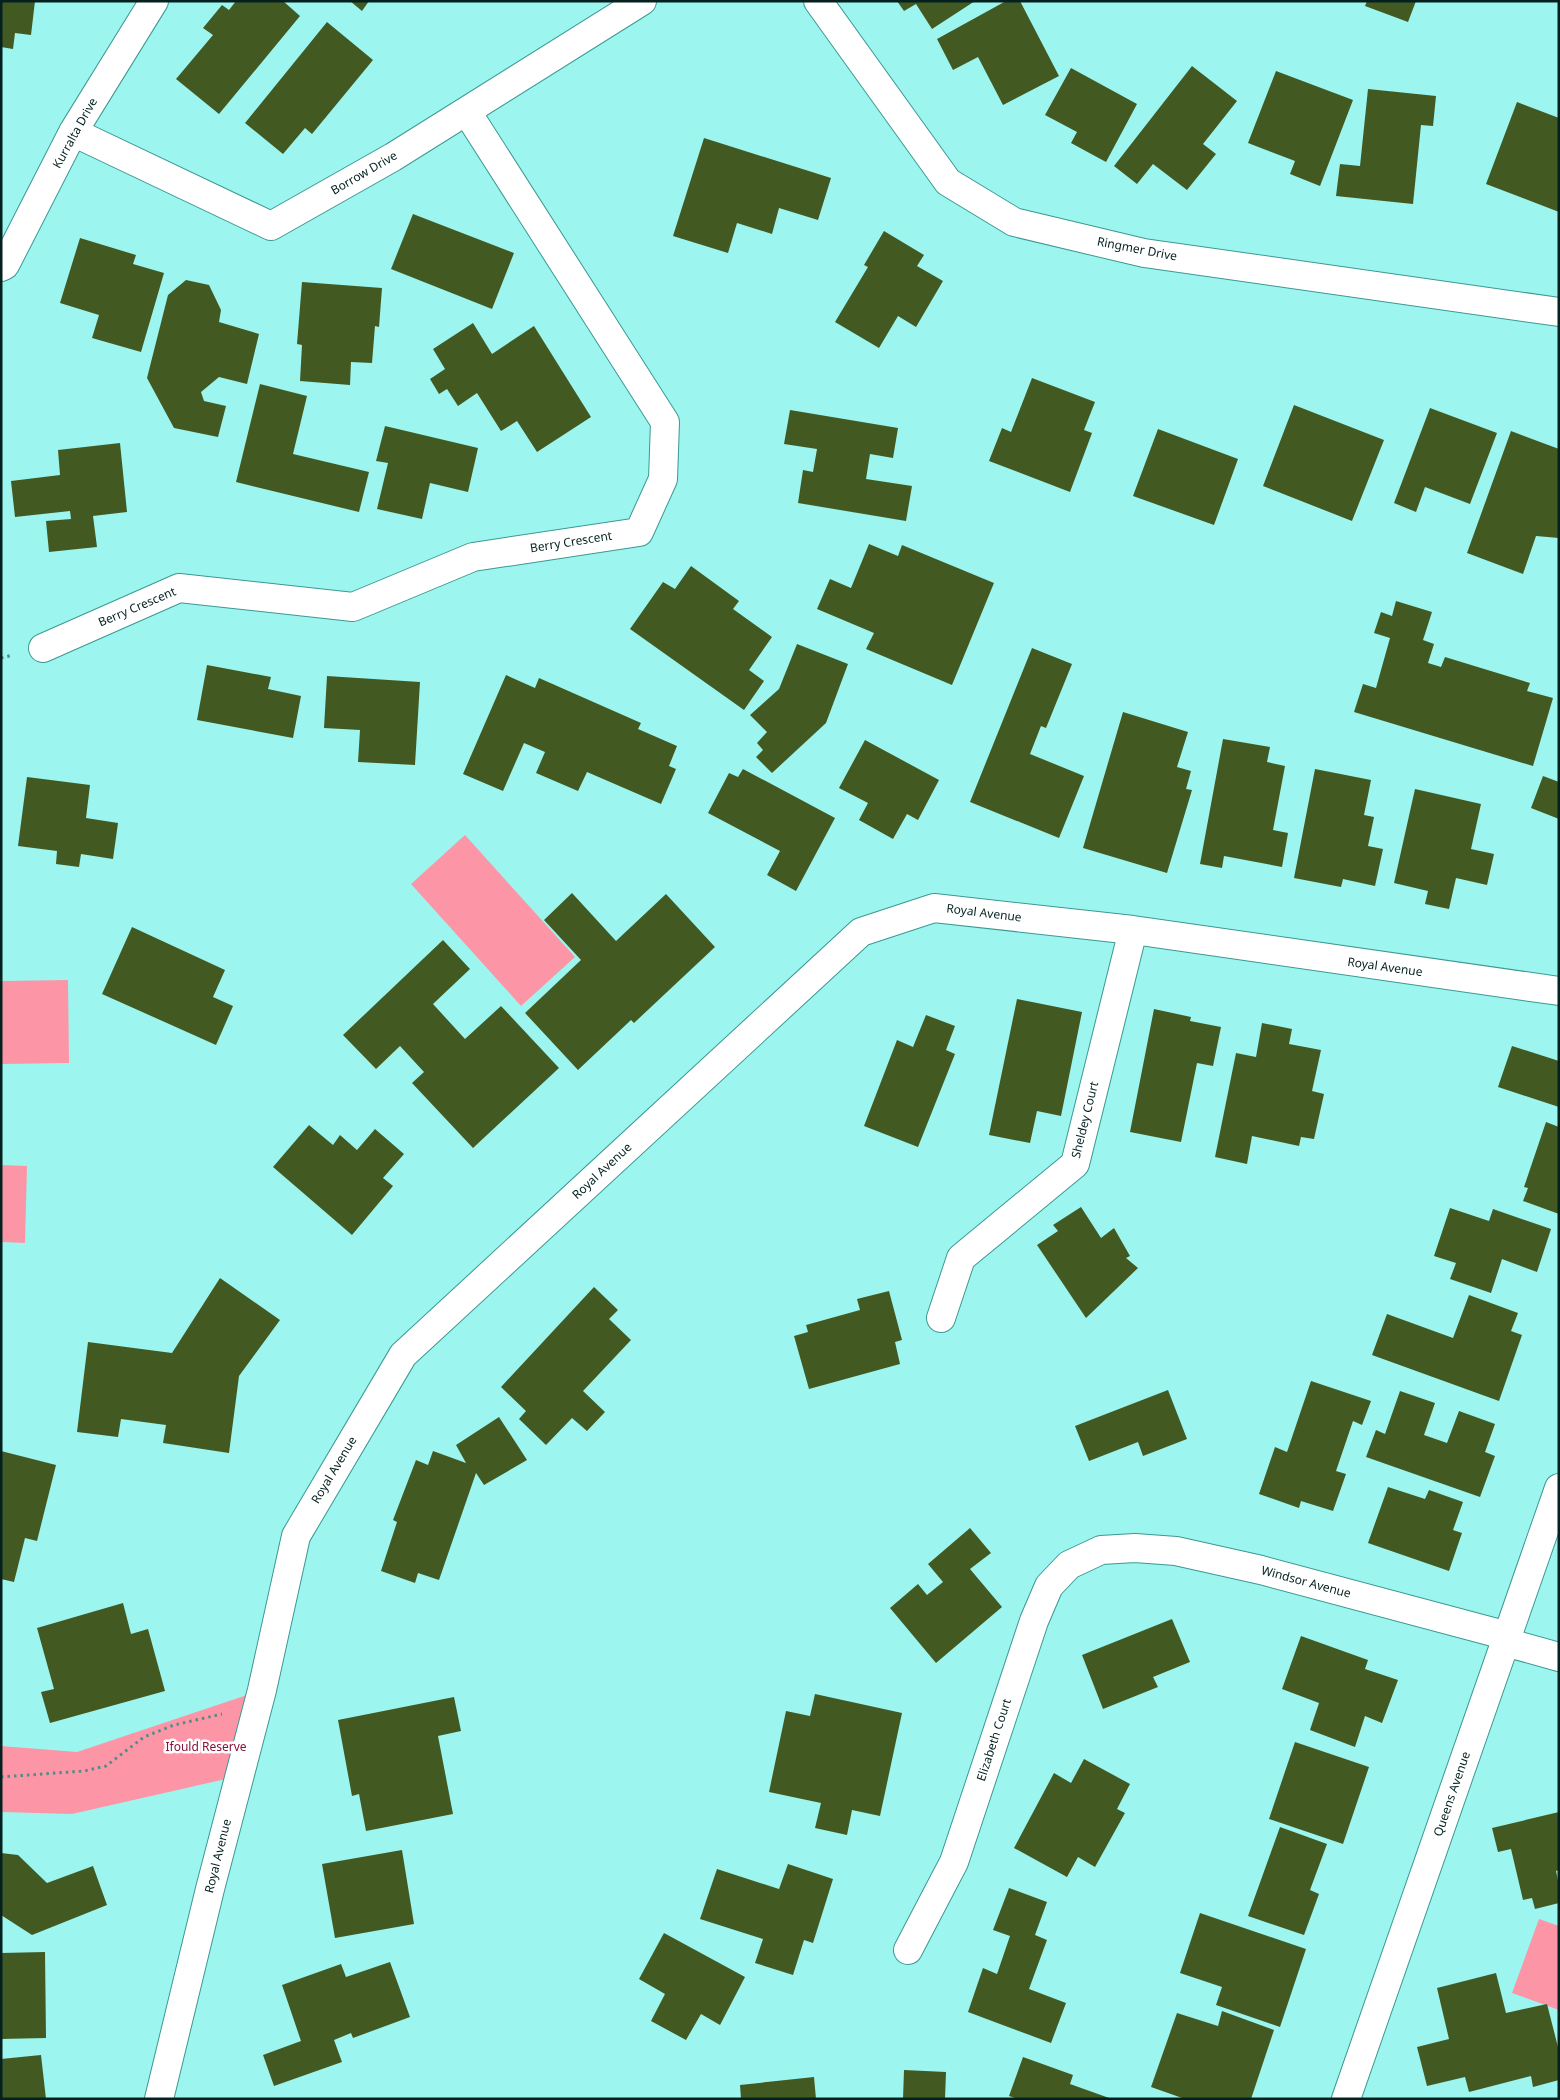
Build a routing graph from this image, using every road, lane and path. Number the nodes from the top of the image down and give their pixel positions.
1 (154, 1) edge
2 (642, 1) edge
3 (818, 1) edge
4 (467, 112) junction
5 (73, 132) junction
6 (1, 267) edge
7 (1559, 312) edge
8 (43, 648) dead end
9 (1133, 930) junction
10 (1559, 992) edge
11 (942, 1318) dead end
12 (1559, 1488) edge
13 (1101, 1550) joint
14 (1507, 1639) junction
15 (1559, 1657) edge
16 (256, 1708) junction
17 (1, 1777) edge
18 (908, 1950) dead end
19 (159, 2099) edge
20 (1346, 2099) edge

1 - 5 street, Kurralta Drive
2 - 4 street, Borrow Drive
3 - 7 street, Ringmer Drive
4 - 5 street, Borrow Drive
4 - 8 street, Berry Crescent
5 - 6 street, Kurralta Drive
9 - 10 street, Royal Avenue
9 - 11 street, Sheldey Court
9 - 16 street, Royal Avenue
12 - 14 street, Queens Avenue
13 - 14 street, Windsor Avenue
13 - 18 street, Elizabeth Court
14 - 15 street, Windsor Avenue
14 - 20 street, Queens Avenue
16 - 17 path
16 - 19 street, Royal Avenue

